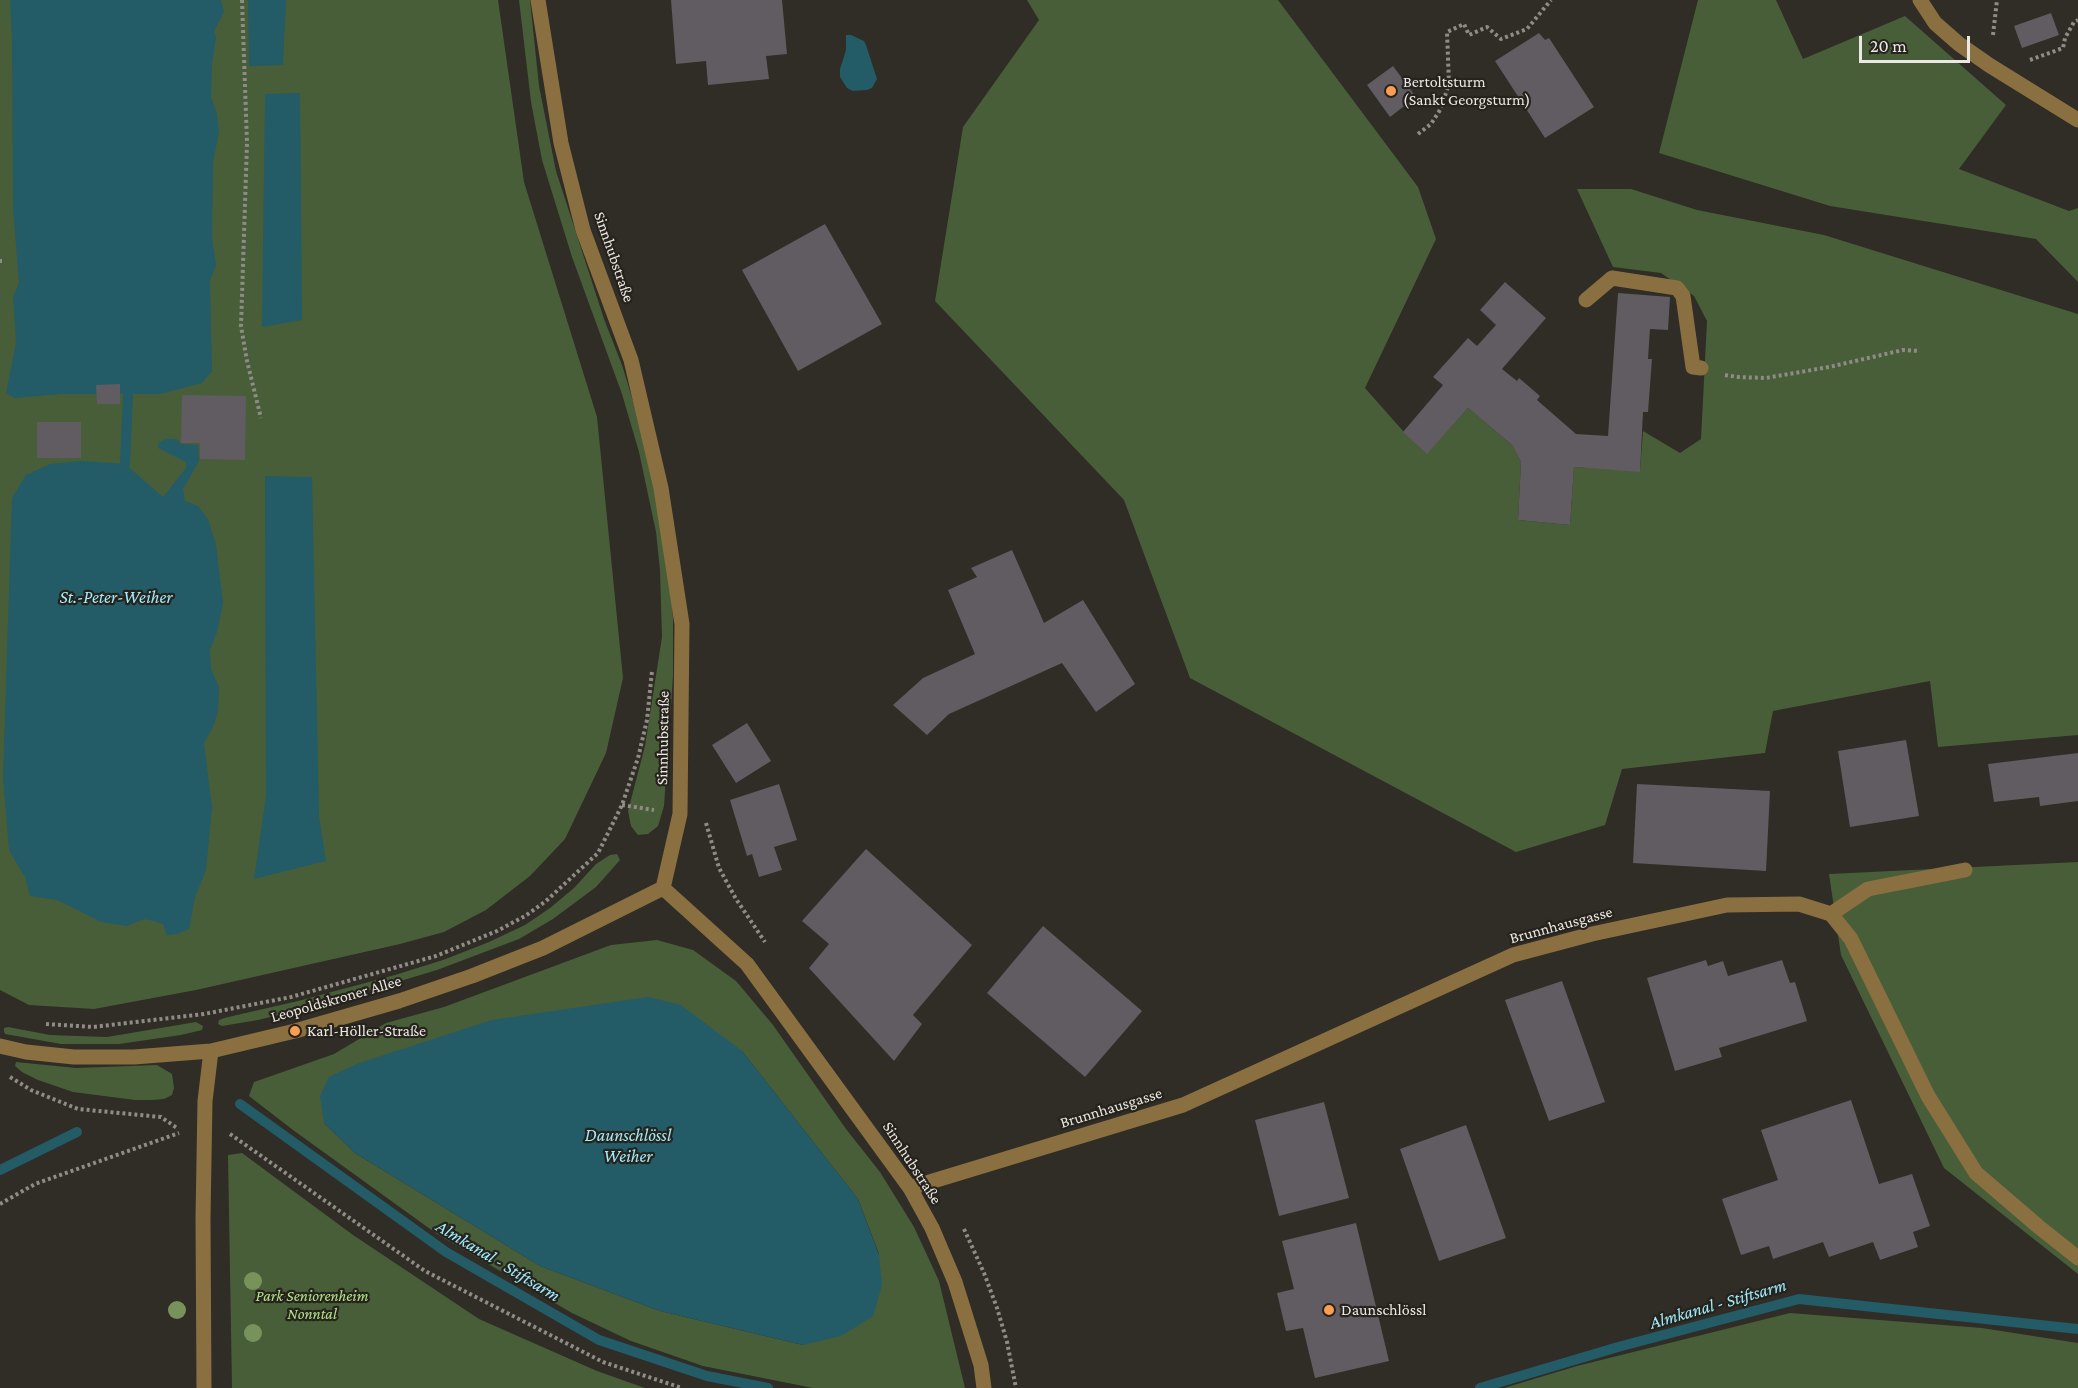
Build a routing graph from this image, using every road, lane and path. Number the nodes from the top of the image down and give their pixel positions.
1 (243, 0) edge
2 (538, 0) edge
3 (1551, 0) edge
4 (1920, 0) edge
5 (2078, 20) edge
6 (1999, 71) junction
7 (2078, 120) edge
8 (1418, 134) dead end
9 (1586, 300) dead end
10 (1920, 351) dead end
11 (1701, 368) joint
12 (261, 418) dead end
13 (653, 661) dead end
14 (1965, 870) dead end
15 (663, 888) junction
16 (1831, 914) junction
17 (40, 1024) dead end
18 (0, 1046) edge
19 (212, 1052) junction
20 (1, 1072) edge
21 (224, 1131) dead end
22 (910, 1188) junction
23 (0, 1204) edge
24 (2078, 1258) edge
25 (204, 1388) edge
26 (682, 1388) edge
27 (984, 1388) edge

1 - 12 path
2 - 15 street, Sinnhubstraße
3 - 8 path
4 - 6 street
5 - 6 path
6 - 7 street
9 - 11 street
10 - 11 path
13 - 17 path
14 - 16 street
15 - 19 street, Leopoldskroner Allee
15 - 22 street, Sinnhubstraße
16 - 22 street, Brunnhausgasse
16 - 24 street
18 - 19 street, Leopoldskroner Allee
19 - 25 street
20 - 23 path
21 - 26 path
22 - 27 street, Sinnhubstraße

